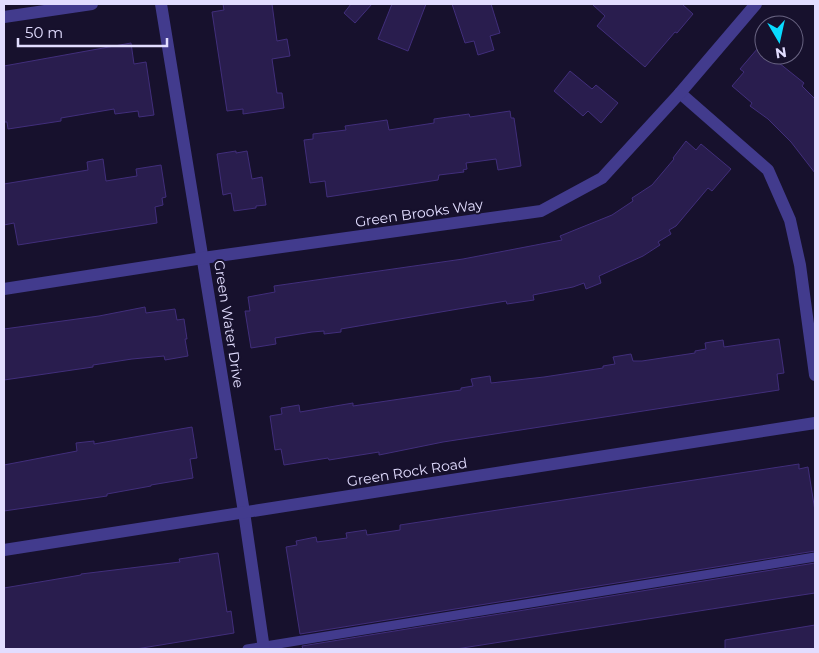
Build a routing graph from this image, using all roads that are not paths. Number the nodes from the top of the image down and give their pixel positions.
1 (92, 4) edge
2 (161, 4) edge
3 (756, 4) edge
4 (4, 17) edge
5 (680, 93) junction
6 (203, 258) junction
7 (4, 289) edge
8 (815, 375) edge
9 (815, 423) edge
10 (244, 512) junction
11 (4, 550) edge
12 (815, 557) edge
13 (264, 648) edge
14 (247, 649) edge

1 - 4 street
2 - 6 street, Green Water Drive
3 - 5 street, Green Brooks Way
5 - 6 street, Green Brooks Way
5 - 8 street
6 - 7 street, Green Brooks Way
6 - 10 street, Green Water Drive
9 - 10 street, Green Rock Road
10 - 11 street, Green Rock Road
10 - 13 street, Green Water Drive
12 - 13 lane
13 - 14 lane

